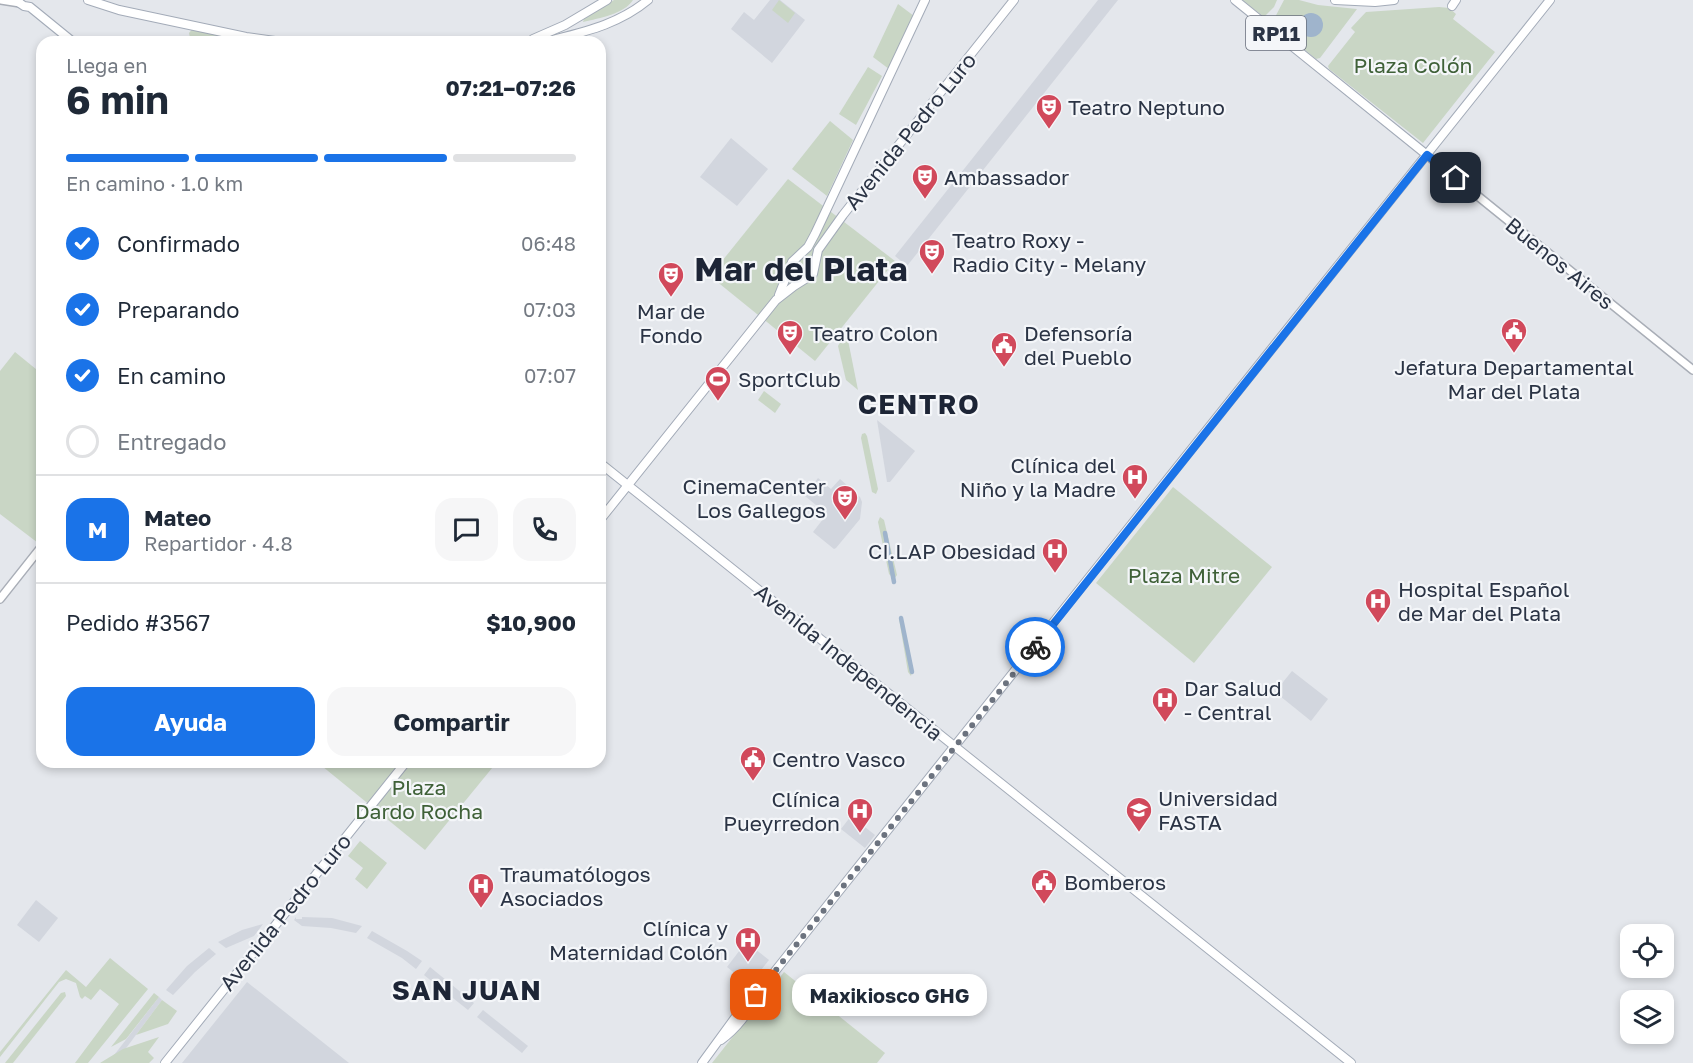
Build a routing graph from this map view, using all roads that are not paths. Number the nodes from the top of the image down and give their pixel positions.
1 (1, 0) edge
2 (88, 0) edge
3 (607, 0) edge
4 (648, 0) edge
5 (925, 0) edge
6 (1014, 0) edge
7 (1235, 0) edge
8 (1335, 0) edge
9 (1394, 0) edge
10 (1550, 0) edge
11 (23, 3) edge
12 (570, 22) junction
13 (575, 34) junction
14 (65, 36) edge
15 (241, 36) edge
16 (540, 36) edge
17 (568, 36) edge
18 (1427, 155) junction
19 (815, 234) junction
20 (823, 242) junction
21 (796, 257) junction
22 (791, 266) junction
23 (815, 266) junction
24 (807, 279) junction
25 (776, 300) junction
26 (1693, 370) edge
27 (606, 468) edge
28 (628, 485) junction
29 (606, 512) edge
30 (36, 554) edge
31 (0, 599) edge
32 (955, 747) junction
33 (401, 768) edge
34 (756, 996) junction
35 (718, 1043) junction
36 (165, 1063) edge
37 (702, 1063) edge
38 (1351, 1063) edge

1 - 11 street
2 - 15 main road
3 - 12 main road
4 - 13 main road
5 - 19 main road
6 - 20 main road, Avenida Pedro Luro
7 - 18 main road, Buenos Aires / RP11
8 - 9 main road
10 - 18 main road
11 - 14 main road
12 - 13 main road
12 - 16 main road
13 - 17 main road
18 - 26 street, Buenos Aires
18 - 32 main road
19 - 20 main road
19 - 21 main road
20 - 23 main road, Avenida Pedro Luro
21 - 22 main road
21 - 23 main road
22 - 24 main road
22 - 25 main road
23 - 24 main road
24 - 25 main road
25 - 28 main road
27 - 28 main road, Avenida Independencia
28 - 29 main road
28 - 32 main road, Avenida Independencia
30 - 31 street
32 - 34 main road
32 - 38 main road, Avenida Independencia
33 - 36 main road, Avenida Pedro Luro
34 - 35 main road
34 - 35 main road
35 - 37 main road

